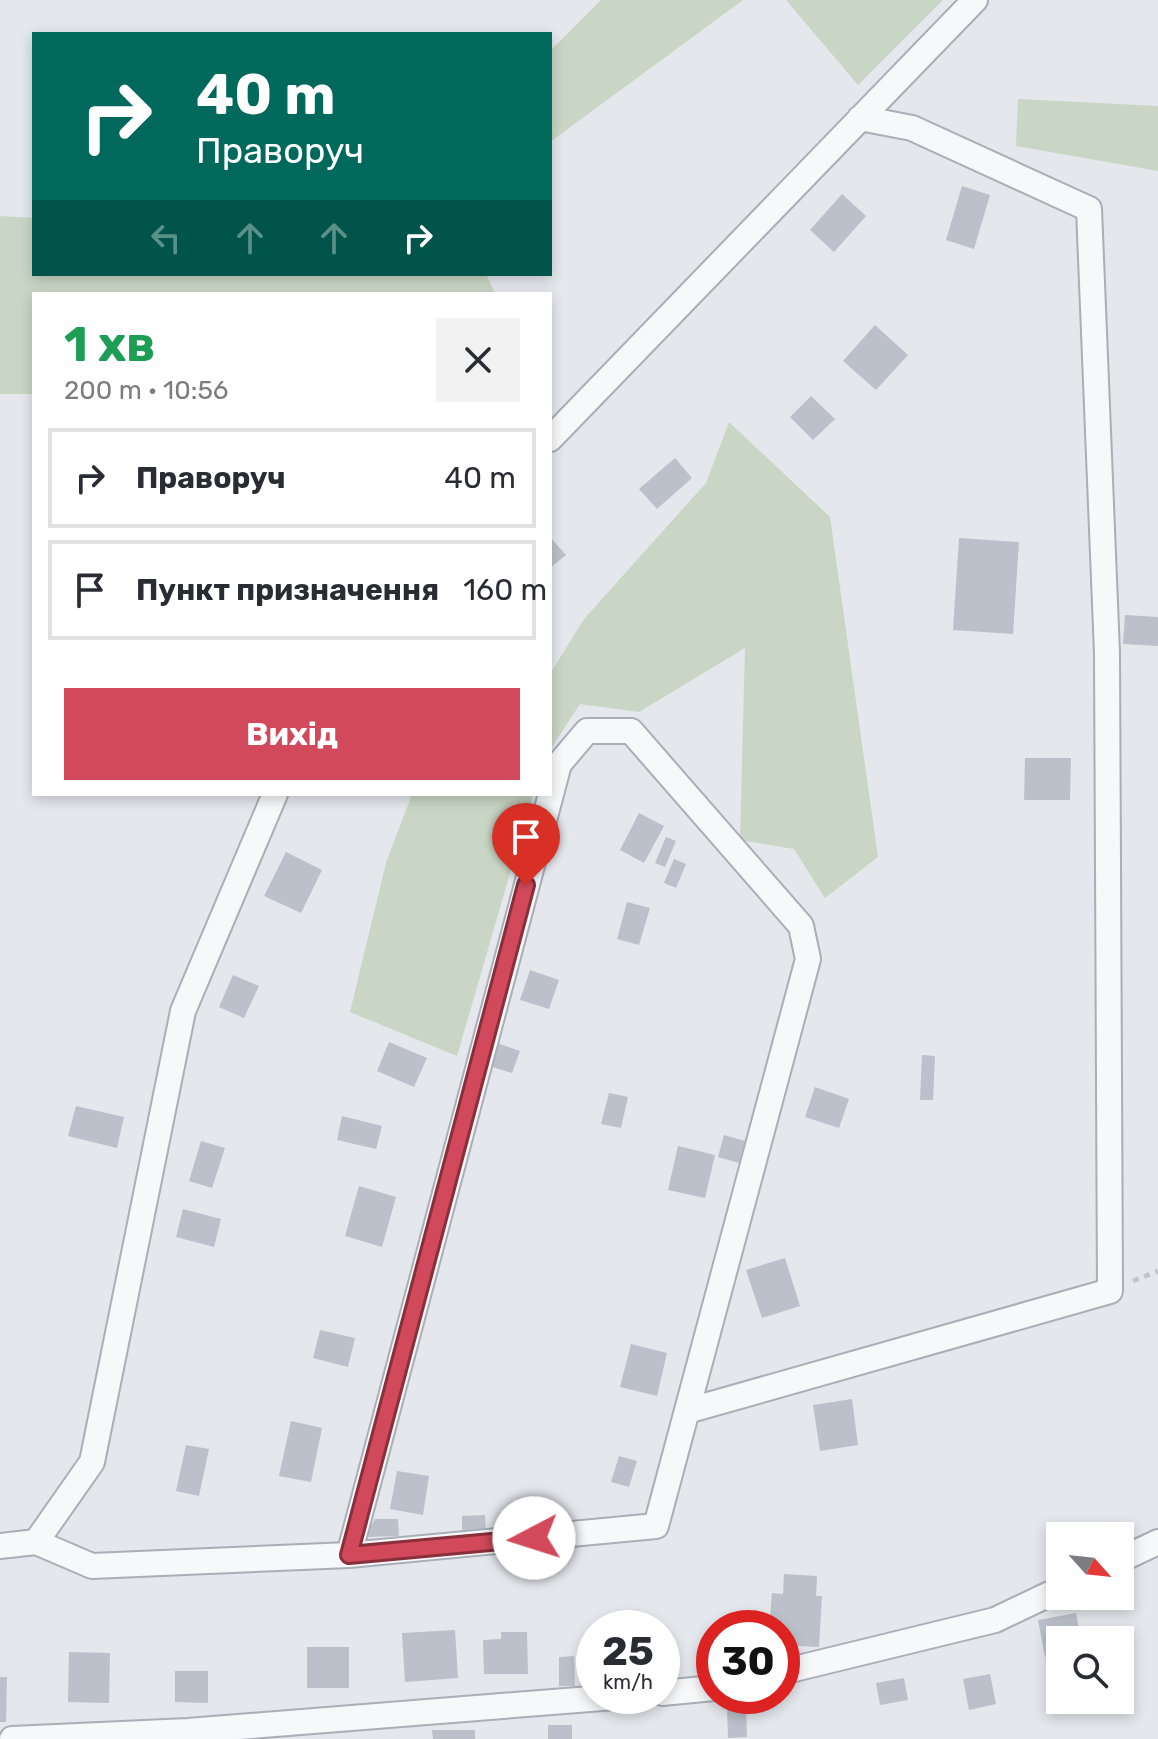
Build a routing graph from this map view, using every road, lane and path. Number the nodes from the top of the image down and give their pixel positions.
1 (975, 0) edge
2 (860, 118) junction
3 (552, 437) edge
4 (552, 790) edge
5 (274, 796) edge
6 (551, 796) edge
7 (687, 1411) junction
8 (36, 1542) junction
9 (1158, 1542) edge
10 (0, 1546) edge
11 (1134, 1553) edge
12 (349, 1555) junction
13 (1046, 1596) edge
14 (800, 1668) edge
15 (576, 1700) edge
16 (12, 1739) edge

1 - 2 street
2 - 3 street
2 - 7 street
4 - 7 street
5 - 8 street
6 - 12 street
7 - 12 street
8 - 10 street
8 - 12 street
9 - 11 street
13 - 14 street
15 - 16 street

